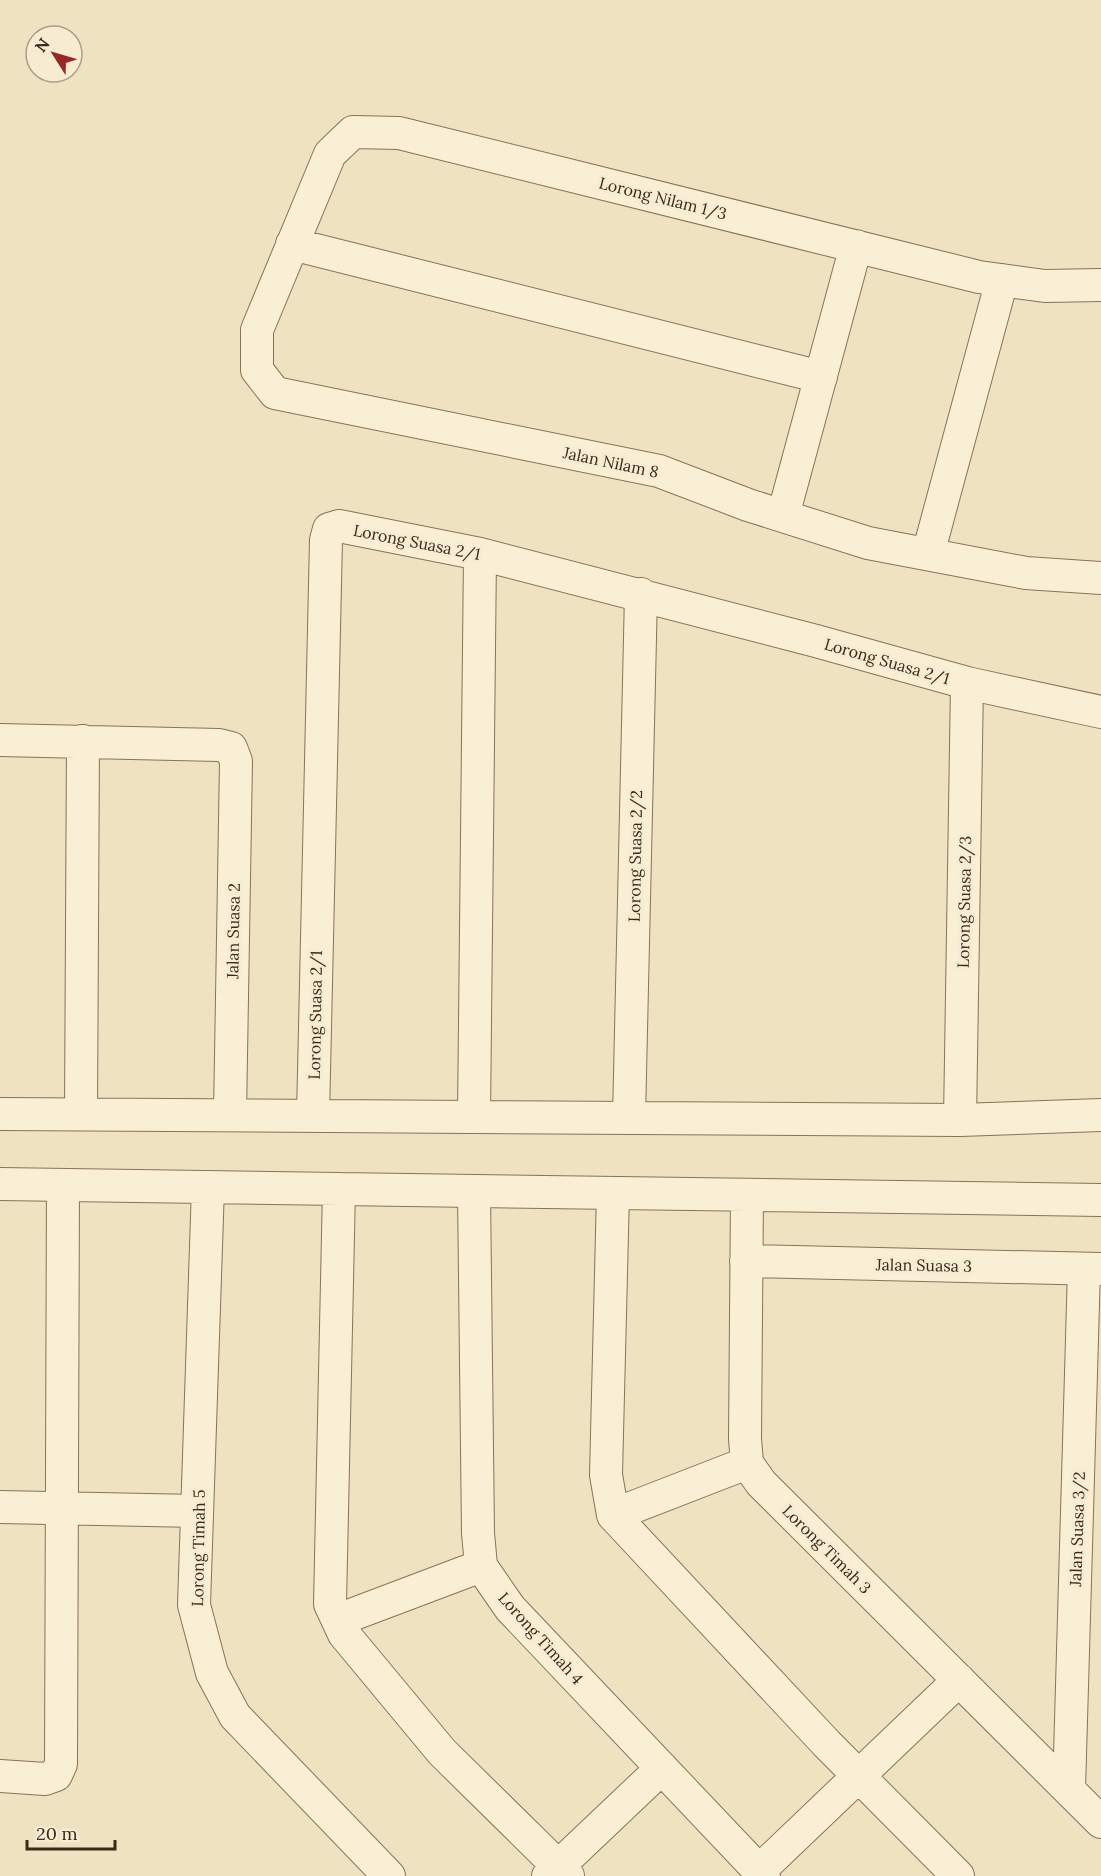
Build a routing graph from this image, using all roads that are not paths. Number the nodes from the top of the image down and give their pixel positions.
1 (292, 244) junction
2 (856, 246) junction
3 (1002, 280) junction
4 (1101, 285) edge
5 (821, 377) junction
6 (783, 516) junction
7 (480, 554) junction
8 (928, 554) junction
9 (1101, 578) edge
10 (640, 594) junction
11 (967, 683) junction
12 (1101, 712) edge
13 (0, 740) edge
14 (83, 741) junction
15 (0, 1114) edge
16 (81, 1114) junction
17 (230, 1115) junction
18 (1101, 1115) edge
19 (313, 1116) junction
20 (474, 1117) junction
21 (629, 1118) junction
22 (960, 1120) junction
23 (0, 1184) edge
24 (63, 1185) junction
25 (208, 1187) junction
26 (339, 1189) junction
27 (474, 1191) junction
28 (614, 1193) junction
29 (747, 1195) junction
30 (1101, 1200) edge
31 (746, 1260) junction
32 (1093, 1269) edge
33 (1090, 1420) edge
34 (747, 1463) junction
35 (0, 1507) edge
36 (63, 1508) junction
37 (197, 1511) junction
38 (613, 1515) junction
39 (481, 1566) junction
40 (1088, 1570) edge
41 (338, 1620) junction
42 (959, 1680) junction
43 (662, 1768) junction
44 (857, 1775) junction
45 (0, 1776) edge
46 (1069, 1790) junction
47 (1101, 1822) edge
48 (558, 1873) edge
49 (761, 1874) edge
50 (389, 1876) edge
51 (958, 1876) edge

1 - 2 street, Lorong Nilam 1/3
1 - 5 street
1 - 6 street, Jalan Nilam 8
2 - 3 street, Lorong Nilam 1/3
2 - 5 street
3 - 4 street, Lorong Nilam 1/3
3 - 8 street
5 - 6 street
6 - 8 street, Jalan Nilam 8
7 - 10 street, Lorong Suasa 2/1
7 - 19 street, Lorong Suasa 2/1
7 - 20 street
8 - 9 street, Jalan Nilam 8
10 - 11 street, Lorong Suasa 2/1
10 - 21 street, Lorong Suasa 2/2
11 - 12 street, Lorong Suasa 2/1
11 - 22 street, Lorong Suasa 2/3
13 - 14 street
14 - 16 street
14 - 17 street, Jalan Suasa 2
15 - 16 street
16 - 17 street
17 - 19 street
18 - 22 street
19 - 20 street
20 - 21 street
21 - 22 street
23 - 24 street
24 - 25 street
24 - 36 street
25 - 26 street
25 - 37 street, Lorong Timah 5
26 - 27 street
26 - 41 street
27 - 28 street
27 - 39 street
28 - 29 street
28 - 38 street
29 - 30 street
29 - 31 street
31 - 32 street, Jalan Suasa 3
31 - 34 street
32 - 33 street, Jalan Suasa 3/2
33 - 40 street, Jalan Suasa 3/2
34 - 38 street
34 - 42 street, Lorong Timah 3
35 - 36 street
36 - 37 street
36 - 45 street
37 - 50 street, Lorong Timah 5
38 - 44 street
39 - 41 street
39 - 43 street, Lorong Timah 4
40 - 46 street, Jalan Suasa 3/2
41 - 48 street
42 - 44 street
42 - 46 street, Lorong Timah 3
43 - 48 street
43 - 49 street, Lorong Timah 4
44 - 49 street
44 - 51 street
46 - 47 street, Lorong Timah 3

